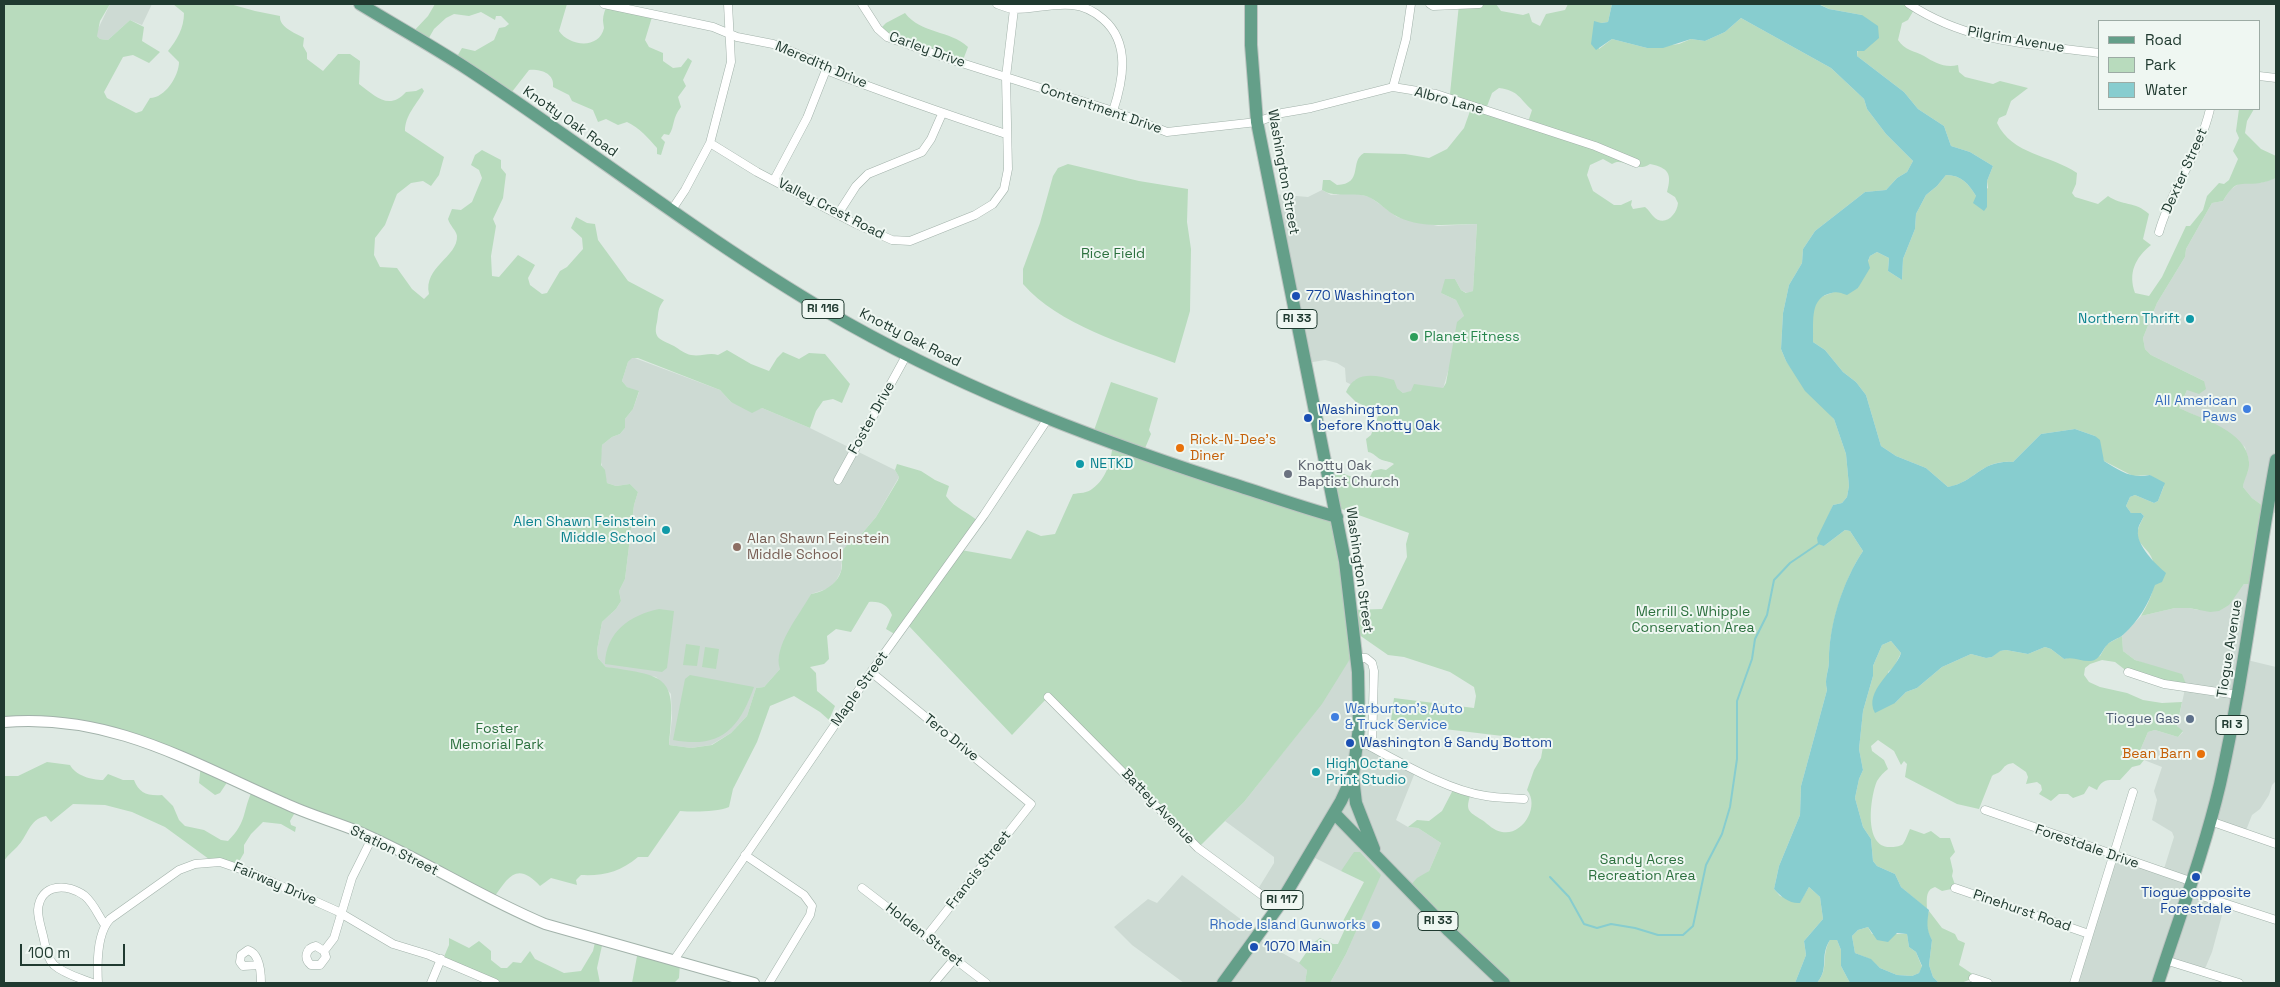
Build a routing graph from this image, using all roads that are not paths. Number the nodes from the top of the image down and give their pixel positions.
1 (360, 4) edge
2 (604, 4) edge
3 (728, 4) edge
4 (862, 4) edge
5 (997, 4) edge
6 (1251, 4) edge
7 (1411, 4) edge
8 (1430, 4) edge
9 (1479, 4) edge
10 (1909, 4) edge
11 (620, 5) edge
12 (1014, 9) junction
13 (730, 34) junction
14 (2098, 53) edge
15 (826, 70) junction
16 (2260, 76) edge
17 (1006, 77) junction
18 (2276, 78) edge
19 (1393, 87) junction
20 (2210, 110) edge
21 (1113, 111) junction
22 (942, 114) junction
23 (1258, 122) junction
24 (1006, 134) junction
25 (710, 143) junction
26 (1636, 163) dead end
27 (774, 180) junction
28 (671, 211) junction
29 (838, 214) junction
30 (2159, 232) dead end
31 (906, 356) junction
32 (1047, 420) junction
33 (2276, 460) edge
34 (838, 480) dead end
35 (1337, 517) junction
36 (1356, 658) junction
37 (871, 672) junction
38 (2128, 672) dead end
39 (2238, 695) junction
40 (1048, 697) dead end
41 (4, 722) edge
42 (1358, 740) junction
43 (1372, 747) junction
44 (1353, 775) junction
45 (2133, 792) dead end
46 (1524, 799) dead end
47 (1031, 804) joint
48 (1984, 810) dead end
49 (1334, 813) junction
50 (2210, 821) junction
51 (372, 838) junction
52 (2276, 844) edge
53 (1376, 854) junction
54 (745, 856) junction
55 (2114, 856) junction
56 (2189, 886) junction
57 (862, 888) dead end
58 (1955, 888) dead end
59 (1278, 907) junction
60 (342, 913) junction
61 (2276, 920) edge
62 (105, 925) junction
63 (2089, 934) junction
64 (926, 936) junction
65 (324, 951) dead end
66 (954, 958) junction
67 (441, 959) junction
68 (674, 960) junction
69 (2165, 960) junction
70 (259, 965) dead end
71 (98, 969) junction
72 (80, 978) junction
73 (1973, 978) dead end
74 (92, 983) edge
75 (98, 983) edge
76 (261, 983) edge
77 (431, 983) edge
78 (496, 983) edge
79 (754, 983) edge
80 (769, 983) edge
81 (934, 983) edge
82 (986, 983) edge
83 (1223, 983) edge
84 (1504, 983) edge
85 (1988, 983) edge
86 (2074, 983) edge
87 (2158, 983) edge
88 (2239, 983) edge

1 - 28 main road, Knotty Oak Road / RI 116
2 - 11 street, Meredith Drive
3 - 13 street
4 - 17 street, Carley Drive
5 - 12 street
6 - 23 main road, Washington Street / RI 33
7 - 19 street
8 - 9 street
10 - 14 street, Pilgrim Avenue
11 - 13 street, Meredith Drive
12 - 17 street, Valley Crest Road
12 - 21 street
13 - 15 street, Meredith Drive
13 - 25 street
15 - 22 street, Meredith Drive
15 - 27 street
16 - 18 street
17 - 21 street, Contentment Drive
17 - 24 street, Valley Crest Road
19 - 23 street, Albro Lane
19 - 26 street, Albro Lane
20 - 30 street, Dexter Street
21 - 23 street, Contentment Drive
22 - 24 street, Meredith Drive
22 - 29 street
23 - 35 main road, Washington Street / RI 33
24 - 29 street, Valley Crest Road
25 - 27 street, Valley Crest Road
25 - 28 street
27 - 29 street, Valley Crest Road
28 - 31 main road, Knotty Oak Road / RI 116
31 - 32 main road, Knotty Oak Road / RI 116
31 - 34 street, Foster Drive
32 - 35 main road, Knotty Oak Road / RI 116
32 - 37 street, Maple Street
33 - 39 main road, Tiogue Avenue / RI 3
35 - 36 main road, Washington Street / RI 33
36 - 42 main road, Washington Street / RI 33
36 - 43 street
37 - 47 street, Tero Drive
37 - 54 street, Maple Street
38 - 39 street
39 - 50 main road, Tiogue Avenue / RI 3
40 - 59 street, Battey Avenue
41 - 51 street, Station Street
42 - 43 street
42 - 44 main road, Washington Street / RI 33
43 - 46 street
44 - 49 main road, Washington Street / RI 33
44 - 53 main road, RI 33
45 - 55 street
47 - 64 street, Francis Street
48 - 55 street, Forestdale Drive
49 - 53 main road, RI 33
49 - 59 main road, RI 117
50 - 52 street
50 - 56 main road, Tiogue Avenue / RI 3
51 - 60 street
51 - 68 street, Station Street
53 - 84 main road, RI 33
54 - 68 street, Maple Street
54 - 80 street
55 - 56 street, Forestdale Drive
55 - 63 street
56 - 61 street, Forestdale Drive
56 - 69 main road, Tiogue Avenue / RI 3
57 - 64 street, Holden Street
58 - 63 street, Pinehurst Road
59 - 83 main road, RI 117
60 - 62 street, Fairway Drive
60 - 65 street
60 - 67 street, Fairway Drive
62 - 71 street
62 - 72 street
63 - 86 street
64 - 66 street, Holden Street
66 - 81 street
66 - 82 street, Holden Street
67 - 77 street
67 - 78 street, Fairway Drive
68 - 79 street, Station Street
69 - 87 main road, Tiogue Avenue / RI 3
69 - 88 street
70 - 76 street
71 - 72 street
71 - 75 street
72 - 74 street
73 - 85 street

